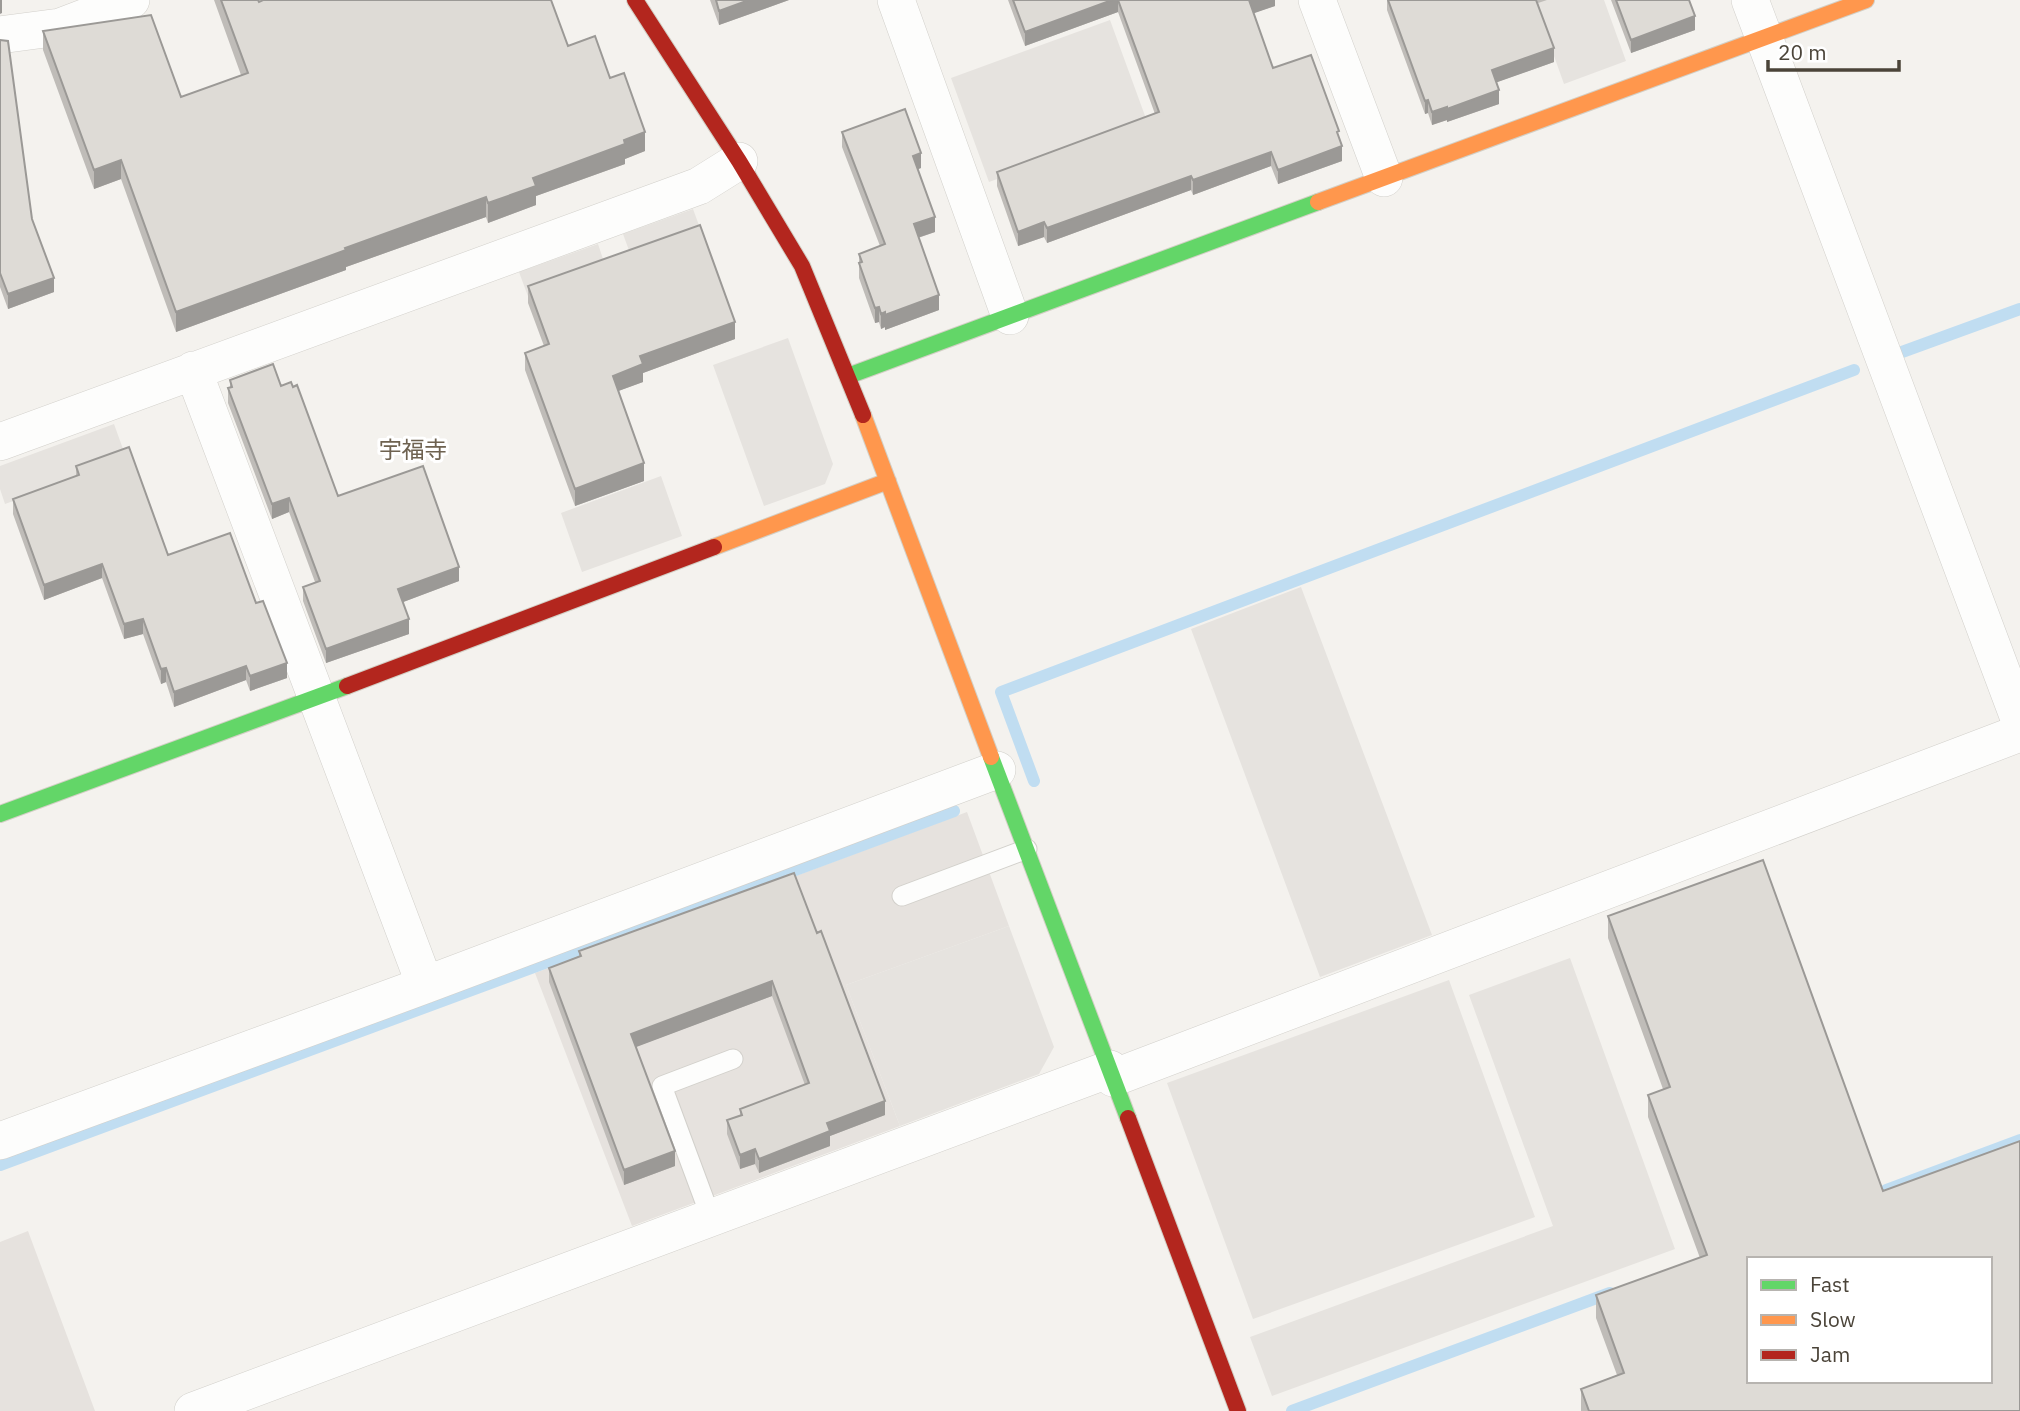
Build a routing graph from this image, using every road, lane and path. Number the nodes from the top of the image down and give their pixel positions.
1 (131, 0) edge
2 (635, 0) edge
3 (895, 0) edge
4 (1317, 0) edge
5 (1750, 0) edge
6 (1866, 0) edge
7 (0, 35) edge
8 (1764, 38) junction
9 (739, 161) junction
10 (1384, 178) junction
11 (1010, 316) junction
12 (193, 370) junction
13 (848, 376) junction
14 (0, 442) edge
15 (888, 481) junction
16 (314, 698) junction
17 (2020, 721) edge
18 (2020, 733) edge
19 (997, 770) junction
20 (0, 814) edge
21 (1027, 849) junction
22 (902, 896) dead end
23 (425, 985) junction
24 (733, 1059) dead end
25 (1111, 1074) junction
26 (0, 1141) edge
27 (711, 1218) junction
28 (193, 1411) edge
29 (1238, 1411) edge

1 - 7 street
2 - 9 street
3 - 11 street
4 - 10 street
5 - 8 street
6 - 8 street
8 - 10 street
8 - 17 street
9 - 12 street
9 - 13 street
10 - 11 street
11 - 13 street
12 - 14 street
12 - 16 street
13 - 15 street
15 - 16 street
15 - 19 street
16 - 20 street
16 - 23 street
18 - 25 street
19 - 21 street
19 - 23 street
21 - 22 lane
21 - 25 street
23 - 26 street
24 - 27 lane
25 - 27 street
25 - 29 street
27 - 28 street

